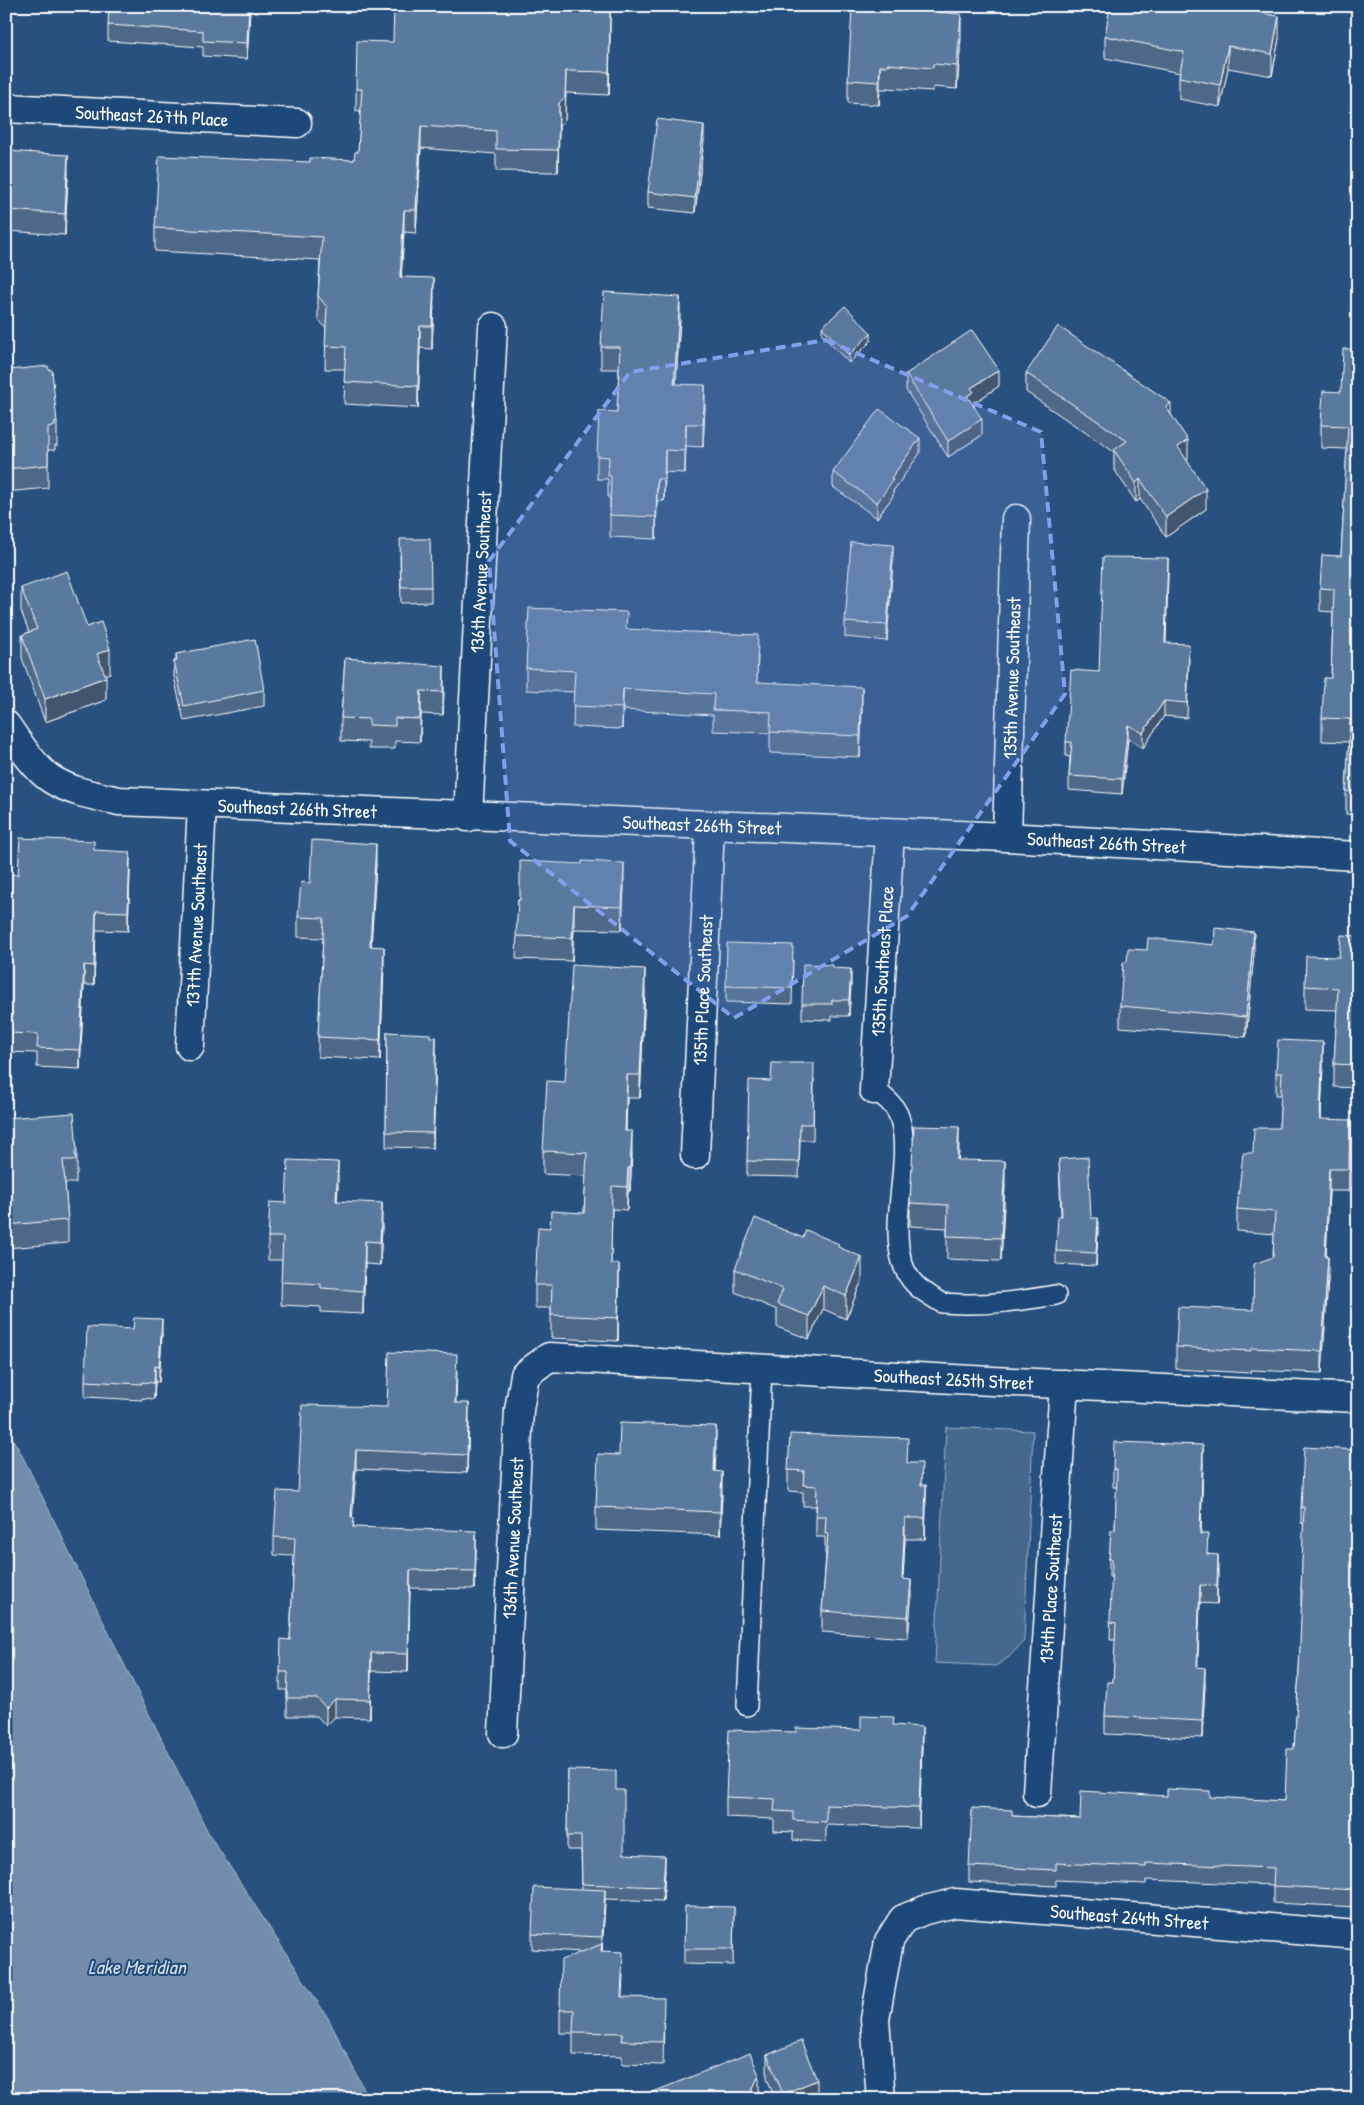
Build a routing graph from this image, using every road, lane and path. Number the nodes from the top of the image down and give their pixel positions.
1 (6, 108) edge
2 (297, 123) dead end
3 (493, 327) dead end
4 (1016, 519) dead end
5 (6, 725) edge
6 (202, 805) junction
7 (468, 817) junction
8 (710, 826) junction
9 (890, 833) junction
10 (1007, 837) junction
11 (1358, 856) edge
12 (190, 1046) dead end
13 (874, 1090) joint
14 (695, 1155) dead end
15 (1056, 1295) dead end
16 (549, 1357) joint
17 (762, 1369) junction
18 (1064, 1384) junction
19 (1358, 1398) edge
20 (747, 1706) dead end
21 (503, 1732) dead end
22 (1037, 1793) dead end
23 (1358, 1935) edge
24 (881, 2099) edge

1 - 2 street, Southeast 267th Place
3 - 7 street, 136th Avenue Southeast
4 - 10 street, 135th Avenue Southeast
5 - 6 street, Southeast 266th Street
6 - 7 street, Southeast 266th Street
6 - 12 street, 137th Avenue Southeast
7 - 8 street, Southeast 266th Street
8 - 9 street, Southeast 266th Street
8 - 14 street, 135th Place Southeast
9 - 10 street, Southeast 266th Street
9 - 13 street, 135th Southeast Place
10 - 11 street, Southeast 266th Street
13 - 15 lane
16 - 17 street, Southeast 265th Street
16 - 21 street, 136th Avenue Southeast
17 - 18 street, Southeast 265th Street
17 - 20 lane
18 - 19 street, Southeast 265th Street
18 - 22 street, 134th Place Southeast
23 - 24 street, Southeast 264th Street

